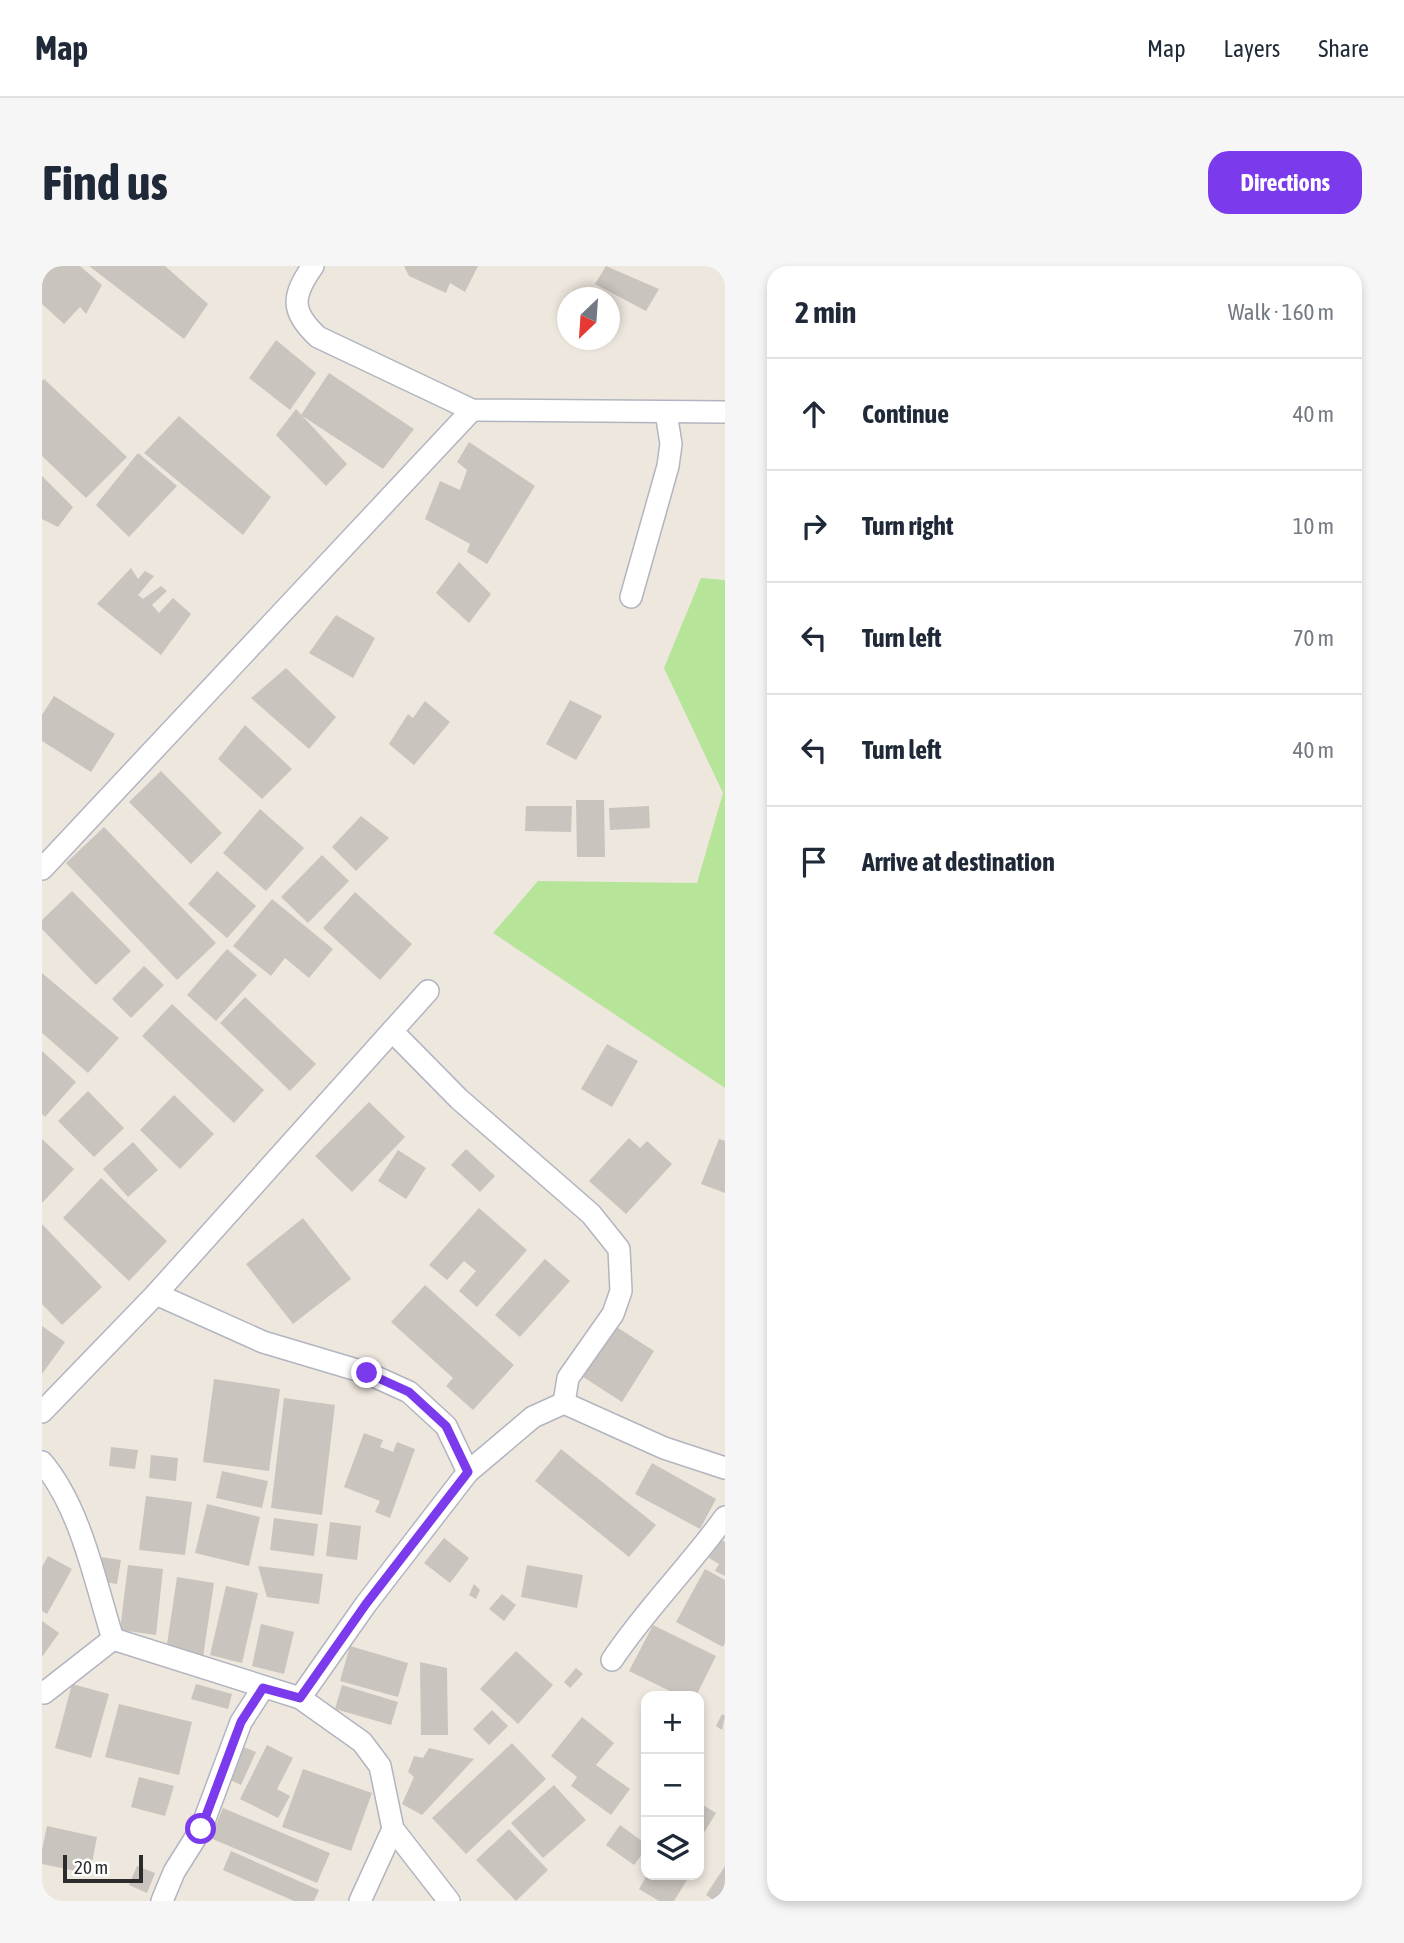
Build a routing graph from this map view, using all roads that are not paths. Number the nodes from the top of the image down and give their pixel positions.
1 (313, 266) edge
2 (471, 410) junction
3 (666, 412) junction
4 (725, 412) edge
5 (631, 597) dead end
6 (42, 869) edge
7 (428, 991) dead end
8 (393, 1031) junction
9 (156, 1294) junction
10 (564, 1403) junction
11 (42, 1412) edge
12 (42, 1462) edge
13 (725, 1468) edge
14 (468, 1472) junction
15 (725, 1517) edge
16 (113, 1639) junction
17 (612, 1660) dead end
18 (263, 1688) junction
19 (44, 1693) dead end
20 (300, 1698) junction
21 (393, 1829) junction
22 (162, 1901) edge
23 (360, 1901) edge
24 (449, 1901) edge

1 - 2 street
2 - 3 street
2 - 6 street
3 - 4 street
3 - 5 street
7 - 8 street
8 - 9 street
8 - 10 street
9 - 11 street
9 - 14 street
10 - 13 street
10 - 14 street
12 - 16 street
14 - 20 street
15 - 17 street
16 - 18 street
16 - 19 street
18 - 20 street
18 - 22 street
20 - 21 street
21 - 23 street
21 - 24 street

